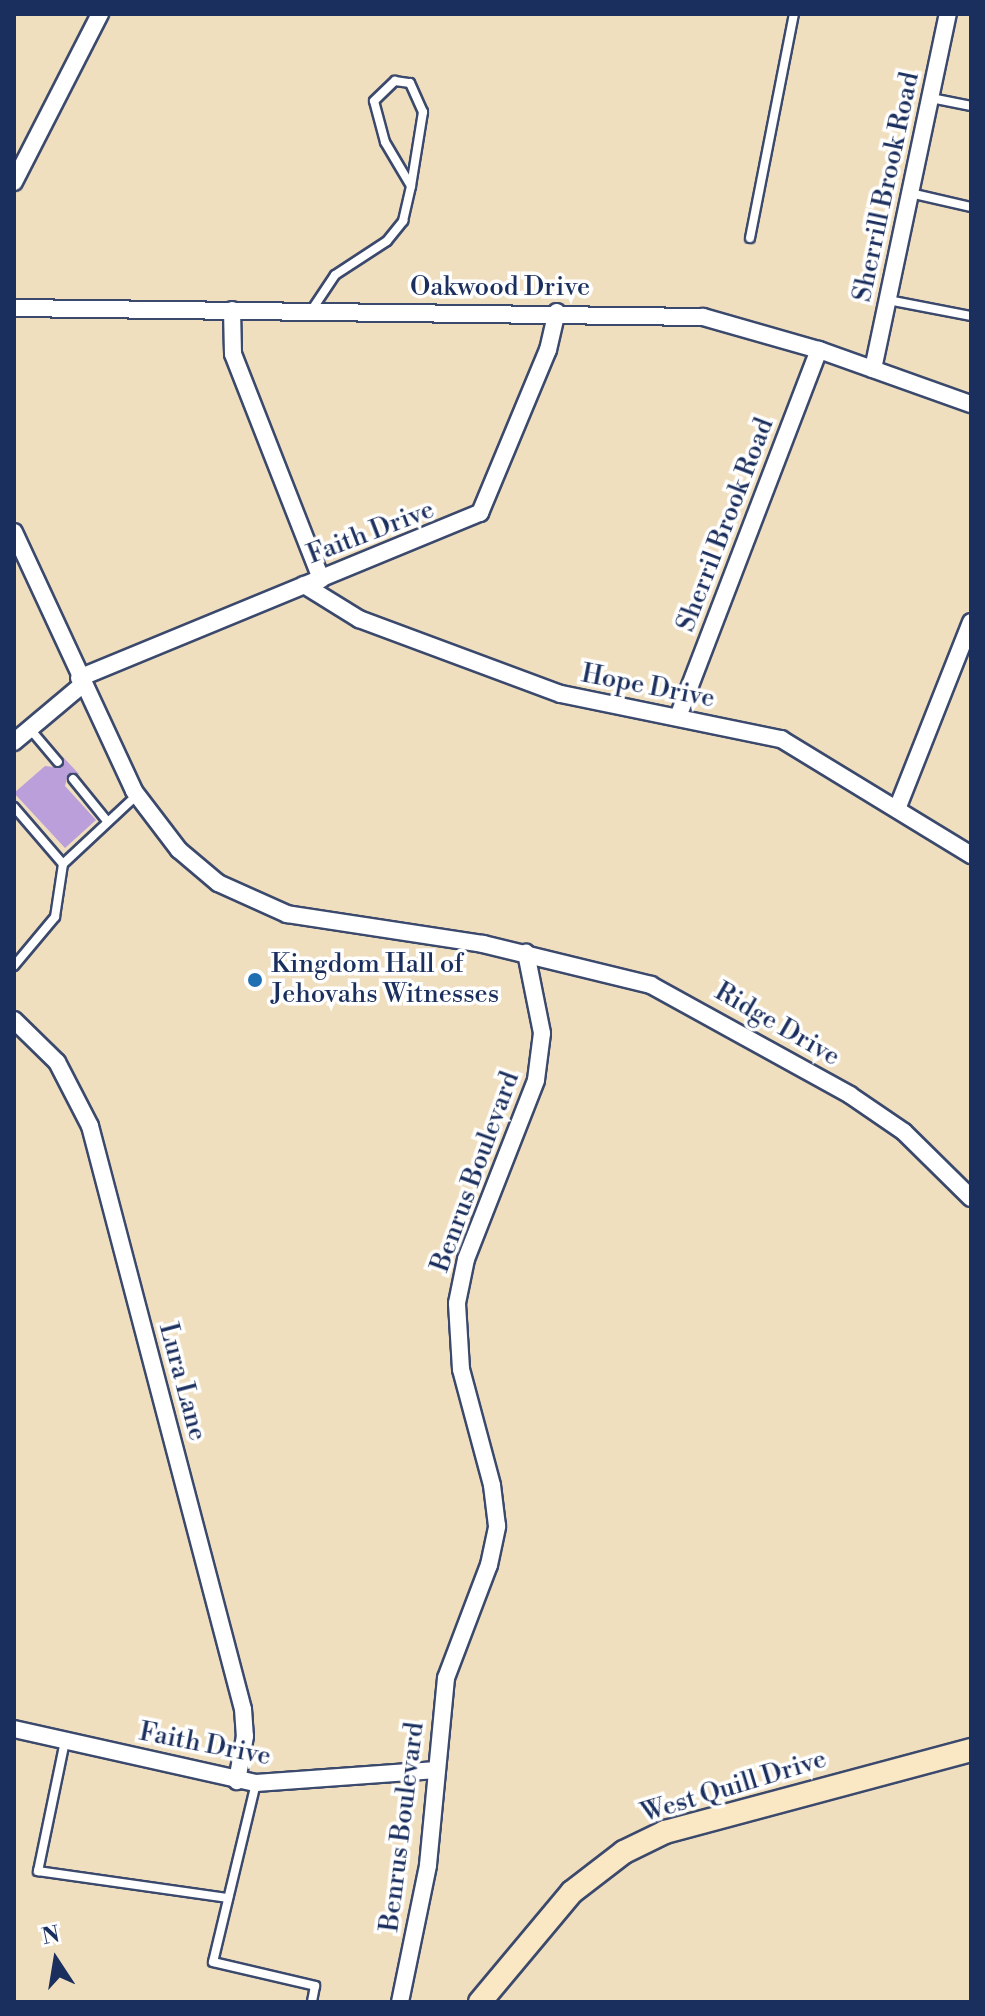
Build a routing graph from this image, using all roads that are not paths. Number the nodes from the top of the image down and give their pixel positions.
1 (794, 14) edge
2 (948, 14) edge
3 (95, 16) edge
4 (930, 97) junction
5 (971, 106) edge
6 (14, 182) edge
7 (411, 186) junction
8 (910, 193) junction
9 (971, 207) edge
10 (750, 238) dead end
11 (888, 300) junction
12 (14, 308) edge
13 (232, 310) junction
14 (311, 312) junction
15 (557, 312) junction
16 (971, 316) edge
17 (819, 350) junction
18 (873, 369) junction
19 (971, 404) edge
20 (14, 532) edge
21 (321, 579) junction
22 (304, 585) junction
23 (971, 622) edge
24 (80, 681) junction
25 (678, 717) junction
26 (29, 729) junction
27 (14, 742) edge
28 (58, 762) dead end
29 (73, 779) dead end
30 (137, 795) junction
31 (14, 807) edge
32 (897, 809) junction
33 (108, 822) junction
34 (971, 855) edge
35 (63, 864) junction
36 (526, 953) junction
37 (14, 966) edge
38 (14, 1020) edge
39 (971, 1198) edge
40 (14, 1729) edge
41 (65, 1741) junction
42 (971, 1750) edge
43 (437, 1770) junction
44 (237, 1781) junction
45 (256, 1783) junction
46 (228, 1898) junction
47 (312, 2002) edge
48 (400, 2002) edge
49 (480, 2002) edge

1 - 10 lane
2 - 4 street, Sherrill Brook Road
3 - 6 street
4 - 5 lane
4 - 8 street, Sherrill Brook Road
7 - 7 lane
7 - 14 lane
8 - 9 lane
8 - 11 street, Sherrill Brook Road
11 - 16 lane
11 - 18 street, Sherrill Brook Road
12 - 13 street, Oakwood Drive
13 - 14 street, Oakwood Drive
13 - 21 street
14 - 15 street, Oakwood Drive
15 - 17 street, Oakwood Drive
15 - 21 street, Faith Drive
17 - 18 street, Oakwood Drive
17 - 25 street, Sherril Brook Road
18 - 19 street, Oakwood Drive
20 - 24 street
21 - 22 street, Faith Drive
22 - 24 street, Faith Drive
22 - 25 street, Hope Drive
23 - 32 street
24 - 26 street, Faith Drive
24 - 30 street
25 - 32 street, Hope Drive
26 - 27 street, Faith Drive
26 - 28 lane
29 - 33 lane
30 - 33 lane
30 - 36 street
31 - 35 lane
32 - 34 street, Hope Drive
33 - 35 lane
35 - 37 lane
36 - 39 street, Ridge Drive
36 - 43 street, Benrus Boulevard
38 - 44 street, Lura Lane
40 - 41 street, Faith Drive
41 - 44 street, Faith Drive
41 - 46 lane
42 - 49 street, West Quill Drive
43 - 45 street, Faith Drive
43 - 48 street, Benrus Boulevard
44 - 45 street, Faith Drive
45 - 46 lane
46 - 47 lane

